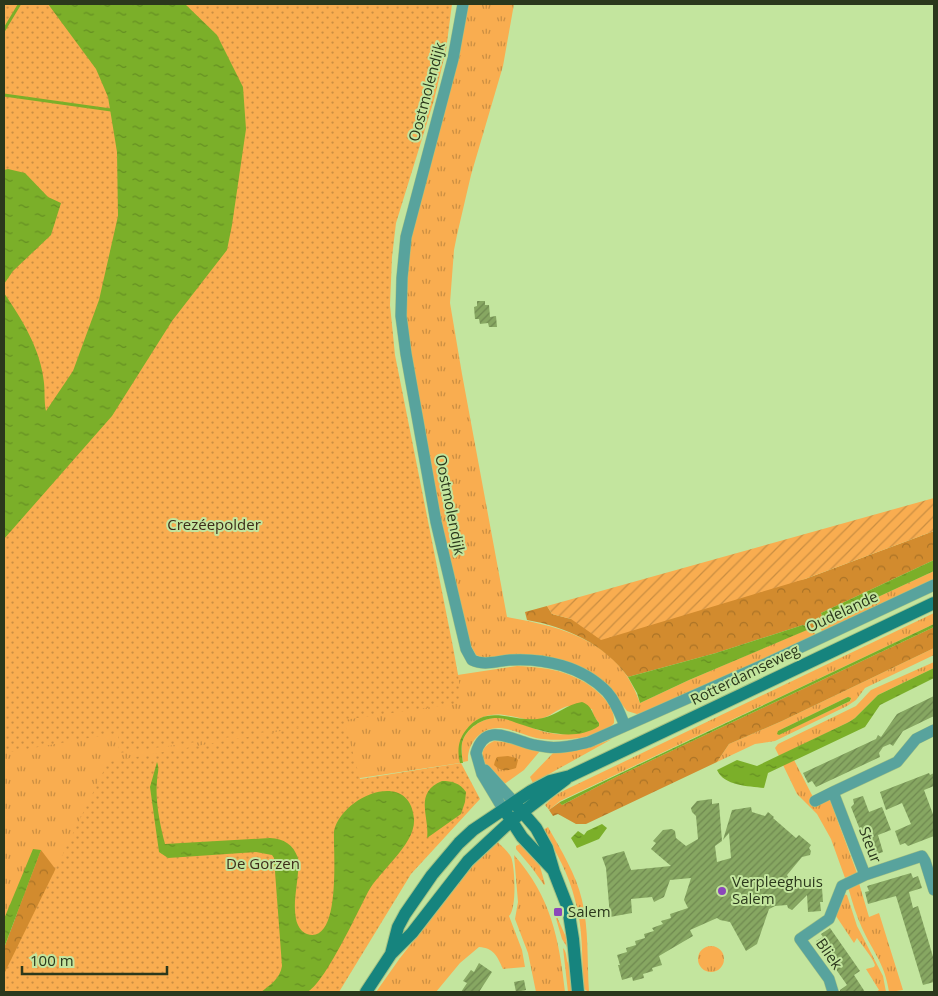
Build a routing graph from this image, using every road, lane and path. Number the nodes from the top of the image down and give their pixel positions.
1 (463, 4) edge
2 (934, 585) edge
3 (934, 603) edge
4 (625, 726) junction
5 (934, 730) edge
6 (478, 763) junction
7 (833, 792) junction
8 (815, 801) dead end
9 (518, 807) junction
10 (503, 809) junction
11 (511, 820) junction
12 (930, 860) edge
13 (554, 872) junction
14 (865, 875) junction
15 (934, 890) edge
16 (390, 954) junction
17 (366, 992) edge
18 (578, 992) edge
19 (833, 992) edge

1 - 4 street, Oostmolendijk
2 - 4 street, Oudelande
3 - 9 main road, Rotterdamseweg
4 - 6 street
5 - 7 street
6 - 9 street
6 - 10 street
7 - 8 street
7 - 14 street, Steur
9 - 10 main road, Rotterdamseweg
9 - 11 main road, Rotterdamseweg
9 - 13 main road
10 - 11 main road
10 - 16 main road, Rotterdamseweg
11 - 13 main road
11 - 16 main road, Rotterdamseweg
12 - 14 street, Steur
12 - 15 street, Steur
13 - 18 main road
14 - 19 street, Bliek
16 - 17 main road, Rotterdamseweg

